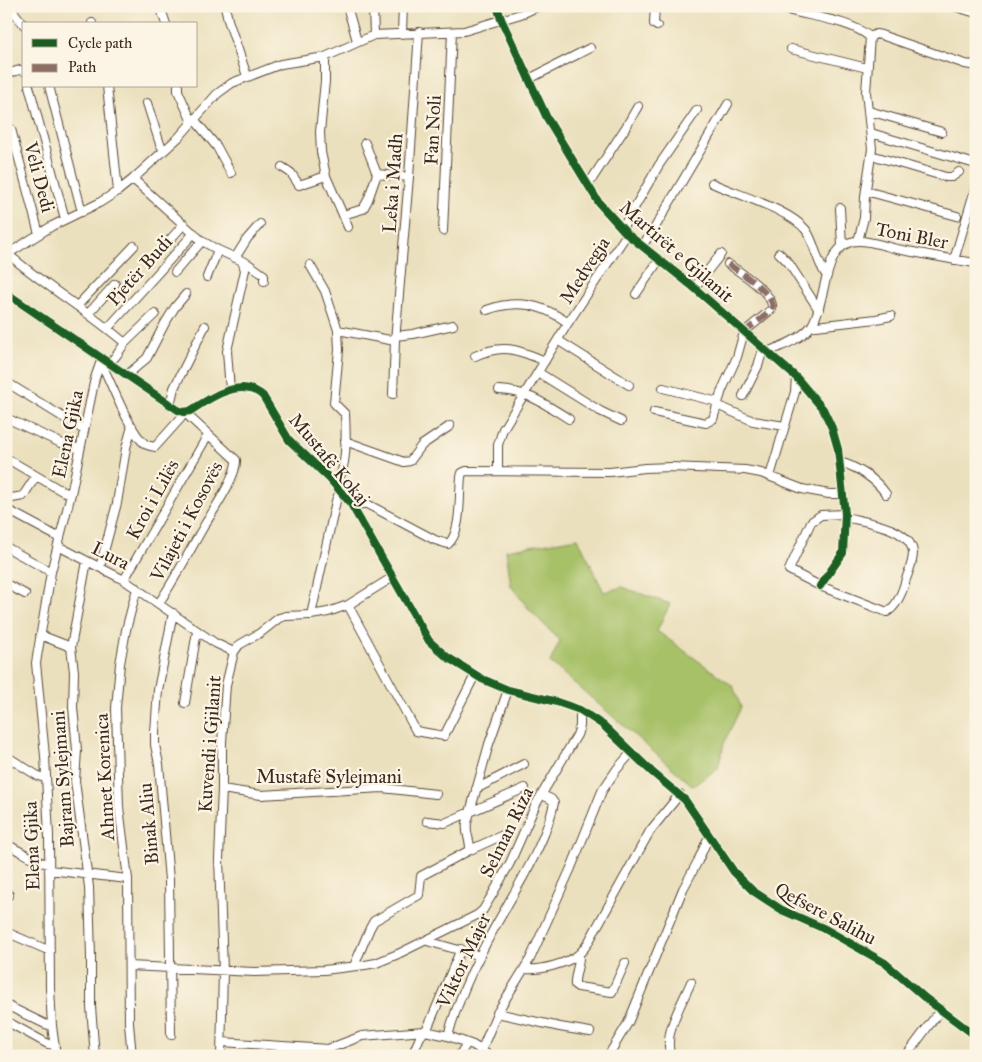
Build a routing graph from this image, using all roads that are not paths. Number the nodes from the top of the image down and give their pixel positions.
1 (9, 6) edge
2 (160, 6) edge
3 (226, 6) edge
4 (347, 6) edge
5 (372, 6) edge
6 (403, 6) edge
7 (498, 6) edge
8 (539, 6) edge
9 (655, 6) edge
10 (953, 6) edge
11 (787, 10) dead end
12 (976, 13) edge
13 (501, 19) junction
14 (22, 22) edge
15 (165, 22) edge
16 (657, 26) dead end
17 (402, 32) junction
18 (419, 32) junction
19 (452, 32) junction
20 (374, 34) junction
21 (870, 37) junction
22 (357, 41) junction
23 (590, 48) dead end
24 (791, 49) dead end
25 (325, 57) junction
26 (976, 63) edge
27 (867, 68) junction
28 (22, 70) edge
29 (6, 74) edge
30 (247, 76) junction
31 (529, 79) junction
32 (29, 88) edge
33 (50, 88) edge
34 (107, 88) edge
35 (178, 88) edge
36 (147, 103) dead end
37 (728, 104) dead end
38 (638, 106) dead end
39 (696, 110) dead end
40 (869, 111) junction
41 (193, 121) junction
42 (11, 129) dead end
43 (942, 132) dead end
44 (871, 133) junction
45 (365, 143) dead end
46 (164, 150) junction
47 (871, 155) junction
48 (972, 164) dead end
49 (282, 167) dead end
50 (959, 172) dead end
51 (231, 173) dead end
52 (377, 174) junction
53 (326, 176) junction
54 (409, 177) junction
55 (133, 179) junction
56 (712, 182) dead end
57 (588, 185) junction
58 (976, 186) edge
59 (118, 191) junction
60 (866, 191) junction
61 (840, 208) dead end
62 (82, 212) junction
63 (343, 215) junction
64 (957, 216) dead end
65 (65, 219) junction
66 (184, 224) junction
67 (260, 224) dead end
68 (348, 227) dead end
69 (443, 231) dead end
70 (625, 231) junction
71 (194, 233) junction
72 (39, 234) junction
73 (858, 240) junction
74 (202, 241) junction
75 (168, 242) dead end
76 (134, 246) dead end
77 (642, 246) junction
78 (842, 246) junction
79 (218, 250) junction
80 (779, 253) dead end
81 (7, 254) edge
82 (721, 254) dead end
83 (239, 259) junction
84 (659, 260) junction
85 (954, 260) junction
86 (976, 263) edge
87 (728, 264) dead end
88 (310, 265) dead end
89 (175, 272) dead end
90 (827, 276) junction
91 (207, 277) dead end
92 (264, 281) dead end
93 (115, 284) dead end
94 (694, 288) junction
95 (186, 294) dead end
96 (636, 294) dead end
97 (7, 296) edge
98 (76, 306) junction
99 (487, 310) dead end
100 (819, 310) junction
101 (88, 314) junction
102 (155, 314) dead end
103 (891, 316) dead end
104 (568, 323) junction
105 (452, 325) dead end
106 (812, 325) junction
107 (204, 326) dead end
108 (108, 328) junction
109 (338, 330) junction
110 (744, 332) junction
111 (395, 338) junction
112 (559, 341) junction
113 (125, 342) junction
114 (765, 350) junction
115 (475, 356) dead end
116 (105, 360) junction
117 (546, 361) junction
118 (539, 373) junction
119 (127, 375) junction
120 (796, 377) junction
121 (6, 382) edge
122 (629, 385) dead end
123 (663, 388) dead end
124 (230, 390) junction
125 (499, 390) dead end
126 (393, 394) dead end
127 (526, 394) junction
128 (743, 396) dead end
129 (718, 403) junction
130 (170, 405) junction
131 (184, 412) junction
132 (654, 412) dead end
133 (6, 418) edge
134 (569, 419) dead end
135 (621, 421) dead end
136 (132, 426) junction
137 (450, 426) dead end
138 (785, 426) junction
139 (84, 430) junction
140 (208, 435) junction
141 (345, 441) junction
142 (80, 449) junction
143 (6, 458) edge
144 (840, 462) junction
145 (498, 470) junction
146 (36, 476) junction
147 (770, 476) junction
148 (334, 484) junction
149 (340, 490) junction
150 (842, 491) junction
151 (71, 494) junction
152 (886, 494) dead end
153 (6, 495) edge
154 (351, 504) junction
155 (6, 509) edge
156 (845, 515) junction
157 (58, 542) junction
158 (6, 547) edge
159 (88, 561) junction
160 (100, 567) junction
161 (51, 572) junction
162 (393, 577) junction
163 (124, 580) junction
164 (6, 584) edge
165 (820, 586) junction
166 (137, 588) junction
167 (25, 594) dead end
168 (159, 604) junction
169 (348, 605) junction
170 (173, 613) junction
171 (311, 615) junction
172 (198, 631) junction
173 (40, 635) junction
174 (71, 646) junction
175 (234, 652) junction
176 (475, 675) junction
177 (508, 690) junction
178 (185, 703) dead end
179 (580, 710) junction
180 (632, 753) junction
181 (6, 756) edge
182 (524, 764) dead end
183 (45, 778) junction
184 (525, 788) dead end
185 (476, 789) junction
186 (222, 790) junction
187 (436, 794) dead end
188 (680, 794) junction
189 (542, 795) junction
190 (471, 812) junction
191 (427, 821) dead end
192 (503, 835) dead end
193 (710, 836) junction
194 (6, 844) edge
195 (470, 850) junction
196 (48, 867) junction
197 (87, 874) junction
198 (128, 879) junction
199 (6, 932) edge
200 (427, 940) junction
201 (461, 949) junction
202 (50, 951) junction
203 (579, 954) junction
204 (480, 956) junction
205 (625, 963) dead end
206 (129, 966) junction
207 (354, 966) junction
208 (170, 968) junction
209 (525, 969) junction
210 (223, 970) junction
211 (691, 982) dead end
212 (6, 1005) edge
213 (941, 1010) junction
214 (497, 1013) junction
215 (6, 1021) edge
216 (52, 1026) junction
217 (425, 1031) junction
218 (590, 1032) dead end
219 (171, 1035) dead end
220 (448, 1036) junction
221 (976, 1036) edge
222 (222, 1042) junction
223 (467, 1043) junction
224 (55, 1045) junction
225 (480, 1052) edge
226 (56, 1056) edge
227 (95, 1056) edge
228 (132, 1056) edge
229 (222, 1056) edge
230 (412, 1056) edge
231 (459, 1056) edge
232 (490, 1056) edge
233 (608, 1056) edge
234 (671, 1056) edge
235 (906, 1056) edge

1 - 14 street
2 - 15 street
3 - 30 street
4 - 22 street
5 - 20 street
6 - 17 street
7 - 13 street, Martirët e Gjilanit
8 - 13 street
9 - 16 street
10 - 12 street
11 - 21 street
13 - 19 street
13 - 31 street, Martirët e Gjilanit
17 - 18 street
17 - 20 street
18 - 19 street
18 - 54 street, Leka i Madh
19 - 69 street, Fan Noli
20 - 22 street
21 - 26 street
21 - 27 street
22 - 25 street
23 - 31 street
24 - 27 street
25 - 30 street
25 - 53 street
27 - 40 street
28 - 29 street
30 - 41 street
31 - 57 street, Martirët e Gjilanit
32 - 65 street
33 - 62 street
34 - 59 street
35 - 41 street
36 - 46 street
37 - 77 street, Martirët e Gjilanit
38 - 57 street
39 - 70 street, Medvegja
40 - 43 street
40 - 44 street
41 - 46 street
41 - 51 street
42 - 72 street, Veli Dedi
44 - 47 street
44 - 48 street
45 - 52 street
46 - 55 street
47 - 50 street
47 - 60 street
49 - 53 street
52 - 54 street
52 - 63 street
53 - 63 street
54 - 111 street, Leka i Madh
55 - 59 street
55 - 66 street
56 - 90 street
57 - 70 street, Martirët e Gjilanit
58 - 85 street
59 - 62 street
60 - 64 street
60 - 73 street
61 - 78 street
62 - 65 street
63 - 68 street
65 - 72 street
66 - 71 street
66 - 75 street
67 - 83 street
70 - 77 street, Martirët e Gjilanit
70 - 104 street, Medvegja
71 - 74 street
71 - 108 street, Pjetër Budi
72 - 81 street
73 - 78 street, Toni Bler
73 - 85 street, Toni Bler
74 - 79 street
74 - 89 street
76 - 98 street
77 - 84 street, Martirët e Gjilanit
78 - 90 street
79 - 83 street
79 - 91 street
80 - 100 street
81 - 98 street
82 - 94 street
83 - 92 street
83 - 124 street
84 - 94 street, Martirët e Gjilanit
84 - 96 street
85 - 86 street, Toni Bler
87 - 110 street, Martirët e Gjilanit
88 - 109 street
90 - 100 street
93 - 101 street
94 - 110 street, Martirët e Gjilanit
95 - 119 street
97 - 116 street
98 - 101 street
99 - 104 street, Medvegja
100 - 106 street
101 - 108 street
102 - 113 street
103 - 106 street
104 - 112 street, Medvegja
105 - 111 street
106 - 114 street
107 - 130 street
108 - 113 street
109 - 111 street
109 - 141 street
110 - 114 street, Martirët e Gjilanit
110 - 129 street
111 - 126 street, Leka i Madh
112 - 117 street, Medvegja
112 - 122 street
113 - 116 street
114 - 120 street, Martirët e Gjilanit
114 - 128 street
115 - 117 street
116 - 119 street
116 - 136 street, Mustafë Kokaj
116 - 139 street, Elena Gjika
117 - 118 street, Medvegja
118 - 127 street, Medvegja
118 - 135 street
119 - 130 street
120 - 138 street
120 - 144 street, Martirët e Gjilanit
121 - 139 street
123 - 129 street
124 - 131 street, Mustafë Kokaj
124 - 148 street, Mustafë Kokaj
125 - 127 street
127 - 134 street
127 - 145 street, Medvegja
129 - 132 street
129 - 138 street
130 - 131 street
131 - 136 street, Mustafë Kokaj
131 - 140 street
133 - 142 street
136 - 160 street
137 - 141 street
138 - 147 street
139 - 142 street, Elena Gjika
140 - 163 street, Kroi i Lilës
140 - 168 street, Vilajeti i Kosovës
141 - 148 street
142 - 151 street, Elena Gjika
143 - 146 street
144 - 150 street, Martirët e Gjilanit
144 - 152 street
145 - 147 street
145 - 154 street
146 - 151 street
146 - 153 street
147 - 150 street
148 - 149 street, Mustafë Kokaj
149 - 154 street, Mustafë Kokaj
149 - 171 street
150 - 156 street, Martirët e Gjilanit
151 - 157 street, Elena Gjika
154 - 162 street, Mustafë Kokaj
155 - 157 street, Lura
156 - 165 street, Martirët e Gjilanit
156 - 165 street
156 - 165 street
157 - 159 street, Lura
157 - 161 street, Elena Gjika
158 - 161 street
159 - 160 street, Lura
159 - 174 street, Bajram Sylejmani
160 - 163 street, Lura
161 - 173 street, Elena Gjika
162 - 169 street, Kuvendi i Gjilanit
162 - 176 street, Mustafë Kokaj
163 - 166 street, Lura
164 - 167 street
166 - 168 street, Lura
166 - 198 street, Ahmet Korenica
168 - 170 street, Lura
169 - 171 street, Kuvendi i Gjilanit
169 - 176 street
170 - 172 street, Lura
170 - 208 street, Binak Aliu
171 - 175 street, Kuvendi i Gjilanit
172 - 175 street, Lura
172 - 178 street
173 - 174 street
173 - 183 street, Elena Gjika
174 - 197 street, Bajram Sylejmani
175 - 186 street, Kuvendi i Gjilanit
176 - 177 street, Mustafë Kokaj
177 - 179 street, Qefsere Salihu
177 - 185 street
179 - 180 street, Qefsere Salihu
179 - 189 street, Selman Riza
180 - 188 street, Qefsere Salihu
180 - 209 street
181 - 183 street
182 - 185 street
183 - 196 street, Elena Gjika
184 - 190 street
185 - 190 street
186 - 187 street, Mustafë Sylejmani
186 - 210 street, Kuvendi i Gjilanit
188 - 193 street, Qefsere Salihu
188 - 203 street
189 - 200 street, Selman Riza
189 - 204 street, Viktor Majer
190 - 191 street
190 - 195 street
192 - 195 street
193 - 213 street, Qefsere Salihu
193 - 233 street
194 - 196 street
195 - 207 street
196 - 197 street
196 - 202 street, Elena Gjika
197 - 198 street
197 - 227 street, Bajram Sylejmani
198 - 206 street, Ahmet Korenica
199 - 202 street
200 - 201 street
200 - 207 street, Selman Riza
201 - 204 street
201 - 217 street
202 - 216 street, Elena Gjika
203 - 205 street
203 - 209 street
204 - 220 street, Viktor Majer
206 - 208 street, Selman Riza
206 - 228 street, Ahmet Korenica
207 - 210 street, Selman Riza
208 - 210 street, Selman Riza
208 - 219 street, Binak Aliu
209 - 214 street
210 - 222 street, Kuvendi i Gjilanit
211 - 234 street
212 - 216 street
213 - 221 street, Qefsere Salihu
213 - 235 street
214 - 218 street
214 - 225 street
215 - 224 street
216 - 224 street, Elena Gjika
217 - 220 street
217 - 222 street
217 - 230 street
220 - 223 street
222 - 229 street, Kuvendi i Gjilanit
223 - 225 street
223 - 231 street
224 - 226 street, Elena Gjika
225 - 232 street

